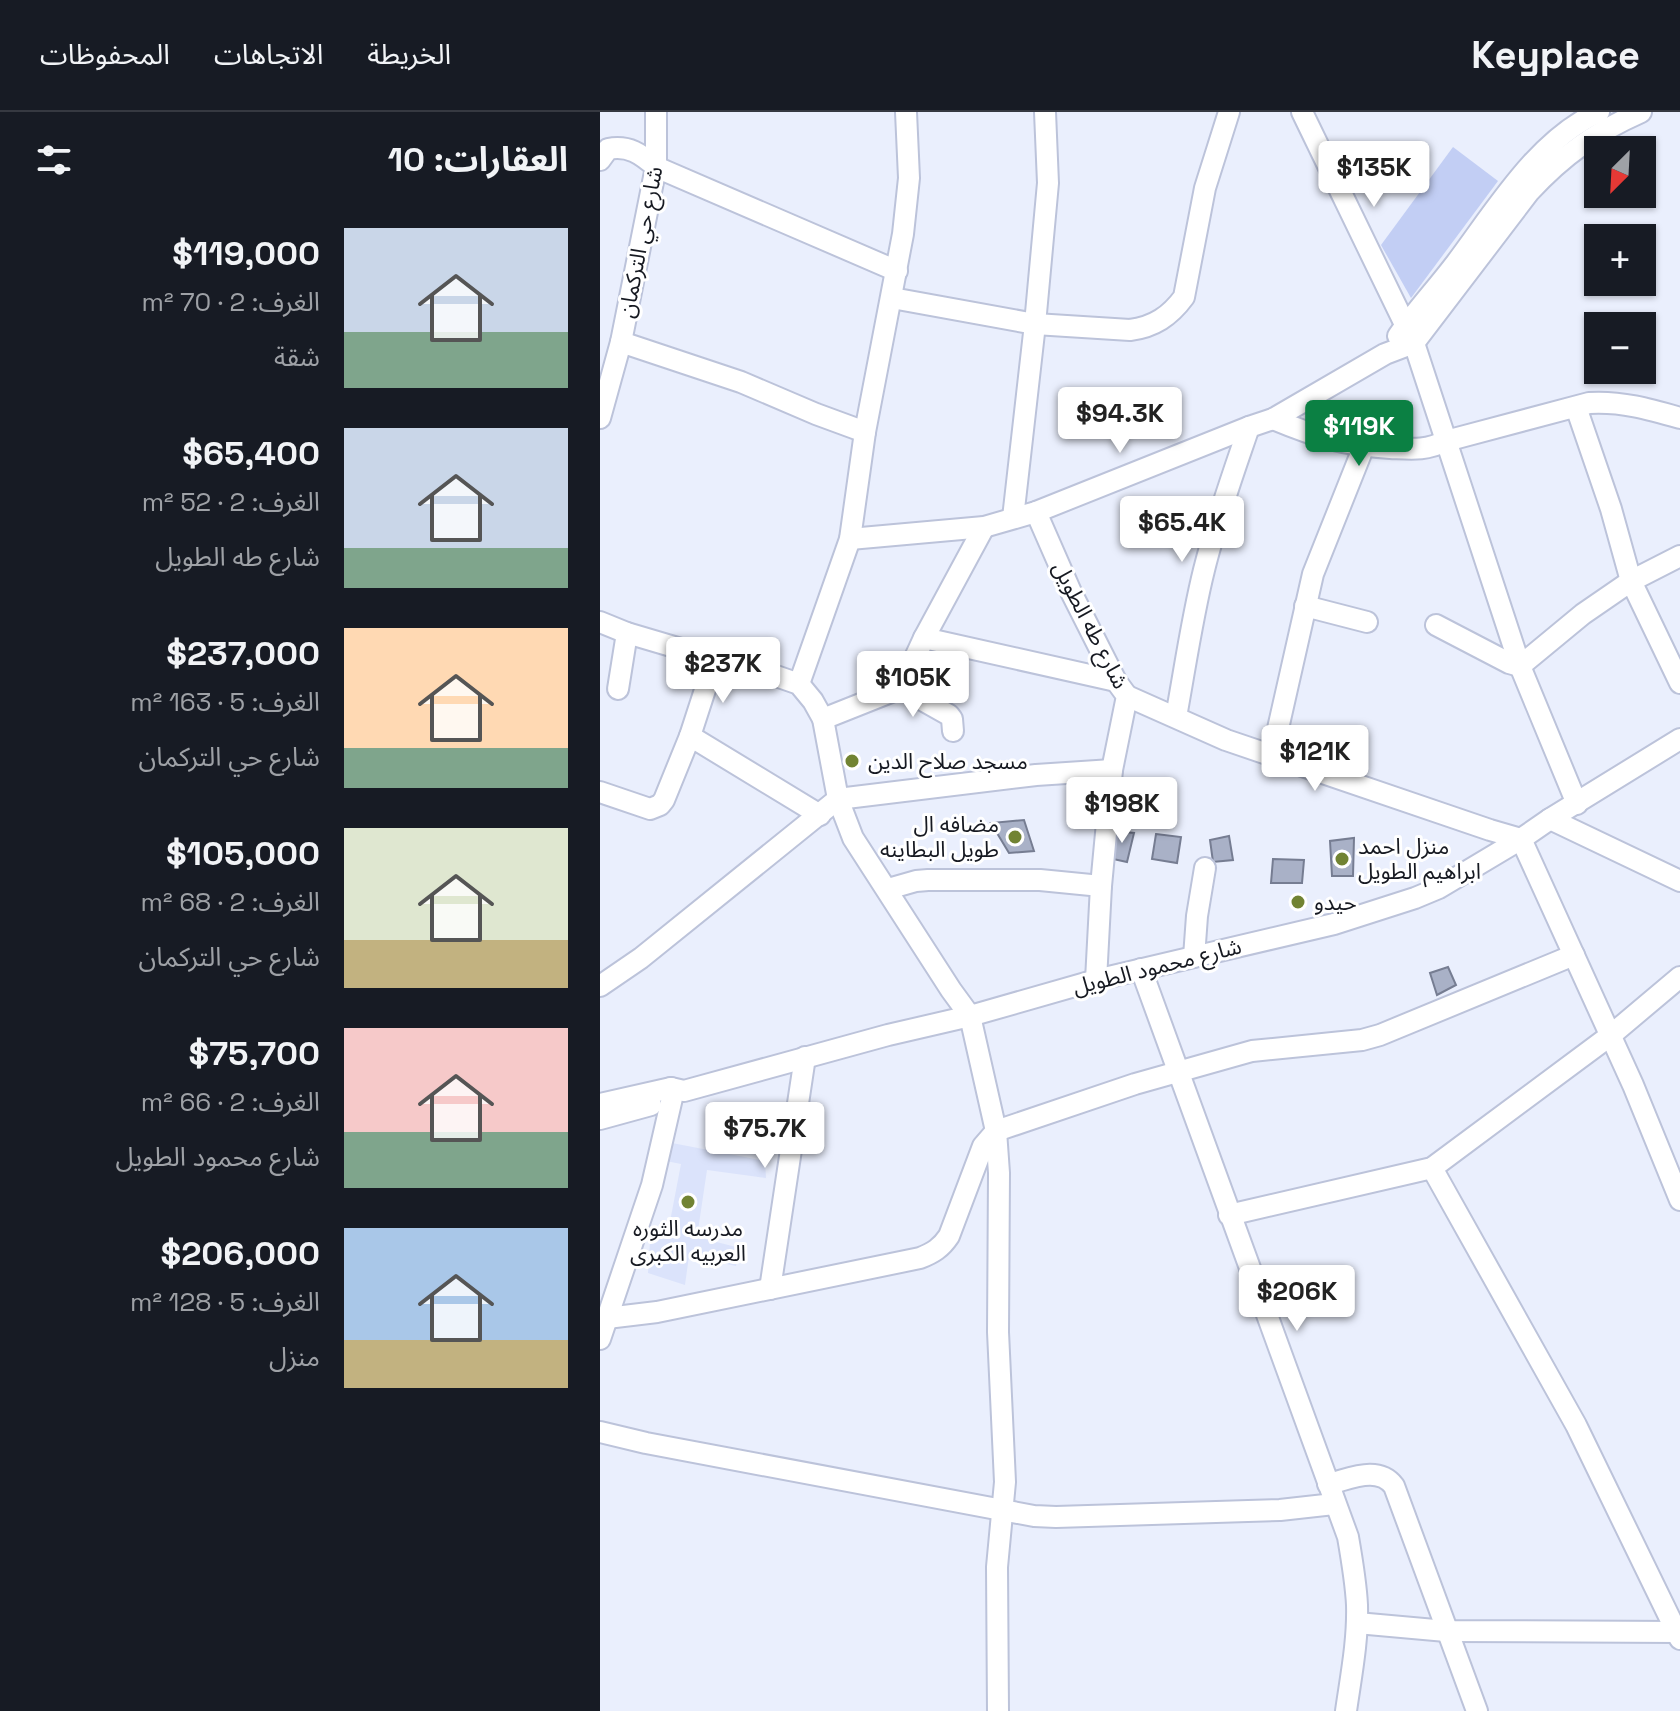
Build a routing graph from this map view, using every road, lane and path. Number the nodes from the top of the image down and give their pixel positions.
1 (656, 112) edge
2 (906, 112) edge
3 (1045, 112) edge
4 (1229, 112) edge
5 (1302, 112) edge
6 (1641, 112) edge
7 (1589, 114) edge
8 (1616, 117) edge
9 (600, 160) edge
10 (656, 167) junction
11 (897, 271) junction
12 (892, 298) junction
13 (1035, 324) junction
14 (1410, 334) junction
15 (621, 342) junction
16 (1576, 407) junction
17 (600, 418) edge
18 (1680, 418) edge
19 (1273, 419) junction
20 (1249, 427) junction
21 (865, 432) junction
22 (1446, 441) junction
23 (1364, 446) junction
24 (1036, 512) junction
25 (1013, 518) junction
26 (984, 527) junction
27 (850, 539) junction
28 (1680, 556) edge
29 (1631, 581) junction
30 (1305, 606) junction
31 (600, 622) edge
32 (1367, 622) dead end
33 (1436, 625) dead end
34 (627, 633) junction
35 (924, 638) junction
36 (715, 659) junction
37 (1520, 666) junction
38 (1680, 683) edge
39 (799, 684) junction
40 (901, 688) junction
41 (1122, 688) junction
42 (618, 689) dead end
43 (1176, 717) junction
44 (823, 719) junction
45 (953, 731) dead end
46 (690, 736) junction
47 (1680, 739) edge
48 (1272, 755) junction
49 (1112, 770) junction
50 (600, 792) edge
51 (838, 799) junction
52 (1577, 804) junction
53 (820, 815) junction
54 (1550, 819) junction
55 (1521, 839) junction
56 (1205, 868) dead end
57 (1680, 881) edge
58 (1101, 886) junction
59 (888, 889) junction
60 (1574, 955) junction
61 (1194, 957) junction
62 (1141, 969) junction
63 (1680, 977) edge
64 (1096, 980) junction
65 (600, 986) edge
66 (970, 1016) junction
67 (1611, 1035) junction
68 (805, 1057) junction
69 (1178, 1072) junction
70 (676, 1092) junction
71 (600, 1104) edge
72 (600, 1119) edge
73 (996, 1131) junction
74 (1432, 1168) junction
75 (1680, 1200) edge
76 (1229, 1215) junction
77 (770, 1289) junction
78 (607, 1318) junction
79 (600, 1339) edge
80 (600, 1432) edge
81 (1328, 1484) junction
82 (1334, 1504) junction
83 (1003, 1511) junction
84 (1357, 1623) junction
85 (1446, 1631) junction
86 (1679, 1635) edge
87 (998, 1711) edge
88 (1346, 1711) edge
89 (1477, 1711) edge

1 - 10 street, شارع حي التركمان
2 - 11 street
3 - 13 street
4 - 13 street
5 - 14 street
6 - 8 street
7 - 14 street
8 - 14 street
9 - 10 street
10 - 11 street
10 - 15 street, شارع حي التركمان
11 - 12 street
12 - 13 street
12 - 21 street
13 - 25 street
14 - 19 street
14 - 22 street
15 - 17 street, شارع حي التركمان
15 - 21 street
16 - 18 street
16 - 22 street
16 - 29 street
19 - 20 street
19 - 23 street
20 - 24 street
20 - 43 street
21 - 27 street
22 - 23 street
22 - 37 street
23 - 30 street
24 - 25 street
24 - 41 street, شارع طه الطويل
25 - 26 street
26 - 27 street
26 - 35 street
27 - 39 street
28 - 29 street
29 - 37 street
29 - 38 street
30 - 32 street
30 - 48 street
31 - 34 street
33 - 37 street
34 - 36 street
34 - 42 street
35 - 40 street
35 - 41 street
36 - 39 street
36 - 46 street
37 - 52 street
39 - 44 street
40 - 44 street
40 - 45 street
41 - 43 street
41 - 49 street, شارع طه الطويل
43 - 48 street
44 - 51 street
46 - 50 street
46 - 53 street
47 - 52 street, شارع محمود الطويل
48 - 55 street
49 - 51 street
49 - 58 street, شارع طه الطويل
51 - 53 street
51 - 59 street
52 - 54 street, شارع محمود الطويل
53 - 65 street
54 - 55 street, شارع محمود الطويل
54 - 57 street
55 - 60 street
55 - 61 street, شارع محمود الطويل
56 - 61 street
58 - 59 street
58 - 64 street, شارع طه الطويل
59 - 66 street
60 - 67 street
60 - 69 street
61 - 62 street, شارع محمود الطويل
62 - 64 street, شارع محمود الطويل
62 - 69 street
63 - 67 street
64 - 66 street, شارع محمود الطويل
66 - 68 street, شارع محمود الطويل
66 - 73 street
67 - 74 street
67 - 75 street
68 - 70 street, شارع محمود الطويل
68 - 77 street
69 - 73 street
69 - 76 street
70 - 71 street, شارع محمود الطويل
70 - 72 street
70 - 78 street
73 - 77 street
73 - 83 street
74 - 76 street
74 - 86 street
76 - 81 street
77 - 78 street
78 - 79 street
80 - 83 street
81 - 82 street
81 - 85 street
82 - 83 street
82 - 84 street
83 - 87 street
84 - 85 street
84 - 88 street
85 - 86 street
85 - 89 street

